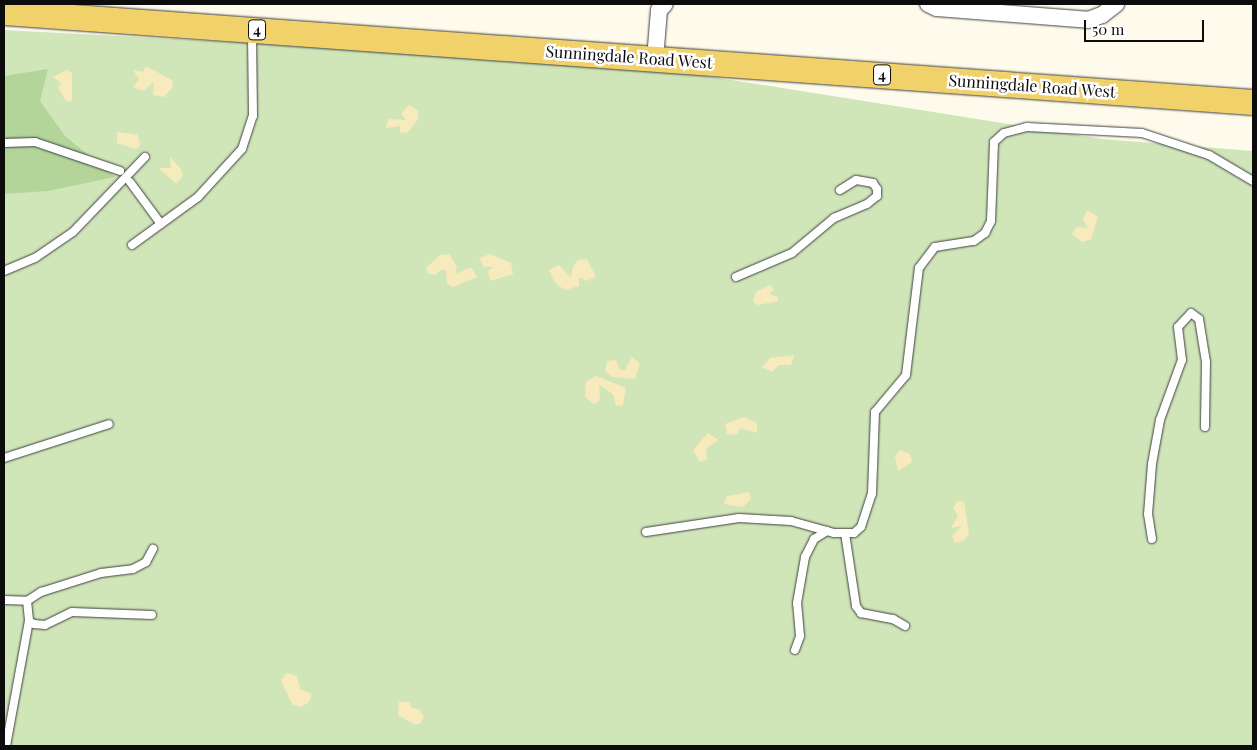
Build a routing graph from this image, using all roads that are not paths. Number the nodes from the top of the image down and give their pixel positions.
1 (928, 4) edge
2 (1116, 4) edge
3 (659, 6) edge
4 (4, 12) edge
5 (252, 29) junction
6 (655, 59) junction
7 (1253, 102) edge
8 (4, 143) edge
9 (145, 157) dead end
10 (120, 171) dead end
11 (1253, 181) edge
12 (130, 182) dead end
13 (840, 190) dead end
14 (161, 224) junction
15 (132, 245) dead end
16 (4, 271) edge
17 (736, 277) dead end
18 (109, 424) dead end
19 (1205, 427) dead end
20 (4, 458) edge
21 (827, 531) junction
22 (646, 532) dead end
23 (845, 533) junction
24 (1152, 538) dead end
25 (153, 549) dead end
26 (27, 601) junction
27 (5, 603) edge
28 (152, 615) dead end
29 (29, 621) junction
30 (905, 626) dead end
31 (795, 650) dead end
32 (6, 746) edge

1 - 2 street
3 - 6 street
4 - 5 main road, Sunningdale Road West / 4
5 - 6 main road, Sunningdale Road West / 4
5 - 14 lane
6 - 7 main road, Sunningdale Road West / 4
8 - 10 lane
9 - 16 lane
11 - 23 lane
12 - 14 lane
13 - 17 lane
14 - 15 lane
18 - 20 lane
19 - 24 lane
21 - 22 lane
21 - 23 lane
21 - 31 lane
23 - 30 lane
25 - 26 lane
26 - 27 lane
26 - 29 lane
28 - 29 lane
29 - 32 lane

